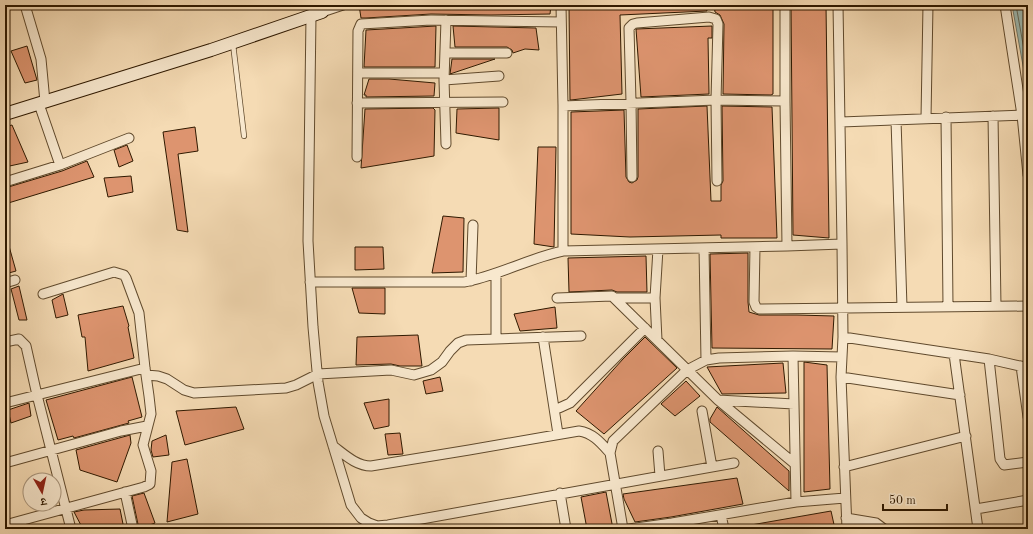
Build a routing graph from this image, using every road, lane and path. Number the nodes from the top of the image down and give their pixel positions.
1 (25, 5) edge
2 (343, 5) edge
3 (562, 5) edge
4 (785, 5) edge
5 (838, 5) edge
6 (928, 5) edge
7 (1005, 5) edge
8 (319, 11) edge
9 (446, 20) junction
10 (561, 22) junction
11 (232, 43) junction
12 (445, 53) junction
13 (508, 53) dead end
14 (358, 73) junction
15 (444, 76) junction
16 (499, 76) dead end
17 (716, 100) junction
18 (785, 101) junction
19 (503, 102) dead end
20 (631, 102) junction
21 (42, 103) junction
22 (358, 103) junction
23 (444, 103) junction
24 (563, 106) junction
25 (5, 114) edge
26 (1022, 115) junction
27 (994, 116) junction
28 (946, 117) junction
29 (926, 118) junction
30 (896, 120) junction
31 (841, 122) junction
32 (244, 136) dead end
33 (129, 138) dead end
34 (446, 144) dead end
35 (357, 158) dead end
36 (60, 165) junction
37 (1028, 175) edge
38 (632, 177) dead end
39 (717, 181) dead end
40 (5, 182) edge
41 (473, 225) dead end
42 (842, 244) junction
43 (787, 246) junction
44 (755, 247) junction
45 (704, 248) junction
46 (658, 249) junction
47 (563, 251) junction
48 (496, 273) junction
49 (15, 280) dead end
50 (471, 281) junction
51 (310, 282) junction
52 (5, 283) edge
53 (43, 294) dead end
54 (612, 296) junction
55 (557, 298) dead end
56 (656, 298) junction
57 (948, 306) junction
58 (996, 306) junction
59 (1028, 306) edge
60 (843, 308) junction
61 (902, 308) junction
62 (645, 328) junction
63 (581, 336) dead end
64 (543, 337) junction
65 (843, 337) junction
66 (496, 339) junction
67 (657, 340) junction
68 (5, 342) edge
69 (954, 354) junction
70 (793, 356) junction
71 (842, 357) junction
72 (989, 359) junction
73 (706, 360) junction
74 (1024, 367) edge
75 (687, 370) junction
76 (145, 371) junction
77 (318, 374) junction
78 (841, 377) junction
79 (37, 394) junction
80 (960, 395) junction
81 (718, 400) junction
82 (5, 403) edge
83 (794, 404) junction
84 (554, 408) junction
85 (702, 411) dead end
86 (1028, 417) edge
87 (148, 426) junction
88 (558, 434) junction
89 (966, 436) junction
90 (333, 446) junction
91 (51, 451) junction
92 (658, 451) dead end
93 (610, 453) junction
94 (1028, 462) edge
95 (5, 463) edge
96 (734, 463) dead end
97 (795, 464) junction
98 (712, 466) junction
99 (844, 467) junction
100 (660, 476) junction
101 (615, 483) junction
102 (125, 492) junction
103 (560, 493) junction
104 (845, 498) junction
105 (1028, 500) edge
106 (796, 502) junction
107 (66, 509) junction
108 (976, 509) junction
109 (721, 515) junction
110 (846, 518) junction
111 (8, 526) edge
112 (673, 526) edge
113 (71, 529) edge
114 (133, 529) edge
115 (566, 529) edge
116 (623, 529) edge
117 (629, 529) edge
118 (724, 529) edge
119 (847, 529) edge
120 (884, 529) edge
121 (978, 529) edge

1 - 21 street
2 - 8 street
3 - 10 street
4 - 18 street
5 - 31 street
6 - 29 street
7 - 26 street
8 - 11 main road
8 - 51 street
9 - 10 street
9 - 12 street
9 - 14 street
10 - 24 street
11 - 21 main road
11 - 32 lane
12 - 13 street
12 - 15 street
14 - 15 street
14 - 22 street
15 - 16 street
15 - 23 street
17 - 18 street
17 - 20 street
17 - 20 street
17 - 39 street
18 - 43 street
19 - 23 street
20 - 24 street
20 - 38 street
21 - 25 main road
21 - 36 street
22 - 23 street
22 - 35 street
23 - 34 street
24 - 47 street
26 - 27 street
26 - 37 street
27 - 28 street
27 - 58 street
28 - 29 street
28 - 57 street
29 - 30 street
30 - 31 street
30 - 61 street
31 - 42 street
33 - 36 street
36 - 40 street
41 - 50 street
42 - 43 street
42 - 60 street
43 - 44 street
44 - 45 street
44 - 60 street
45 - 46 street
45 - 73 street
46 - 47 street
46 - 56 street
47 - 48 street
48 - 50 street
48 - 66 street
49 - 52 street
50 - 51 street
51 - 77 street
53 - 76 street
54 - 55 street
54 - 56 street
54 - 62 street
56 - 67 street
57 - 58 street
57 - 61 street
58 - 59 street
60 - 61 street
60 - 65 street
62 - 67 street
62 - 84 street
63 - 64 street
64 - 66 street
64 - 84 street
65 - 69 street
65 - 71 street
66 - 77 street
67 - 75 street
68 - 79 street
69 - 72 street
69 - 80 street
70 - 71 street
70 - 73 street
70 - 83 street
71 - 78 street
72 - 74 street
72 - 94 street
73 - 75 street
74 - 86 street
75 - 81 street
75 - 93 street
76 - 77 street
76 - 79 street
76 - 87 street
77 - 90 street
78 - 80 street
78 - 99 street
79 - 82 street
79 - 91 street
80 - 89 street
81 - 83 street
81 - 97 street
83 - 97 street
84 - 88 street
85 - 98 street
87 - 91 street
87 - 102 street
88 - 90 street
88 - 93 street
89 - 99 street
89 - 108 street
90 - 103 street
91 - 95 street
91 - 107 street
92 - 100 street
93 - 101 street
96 - 98 street
97 - 106 street
98 - 100 street
99 - 104 street
100 - 101 street
101 - 103 street
101 - 116 street
102 - 107 street
102 - 114 street
103 - 115 street
104 - 106 street
104 - 110 street
105 - 108 street
106 - 109 street
107 - 111 street
107 - 113 street
108 - 121 street
109 - 112 street
109 - 118 street
110 - 119 street
110 - 120 street
112 - 117 street

